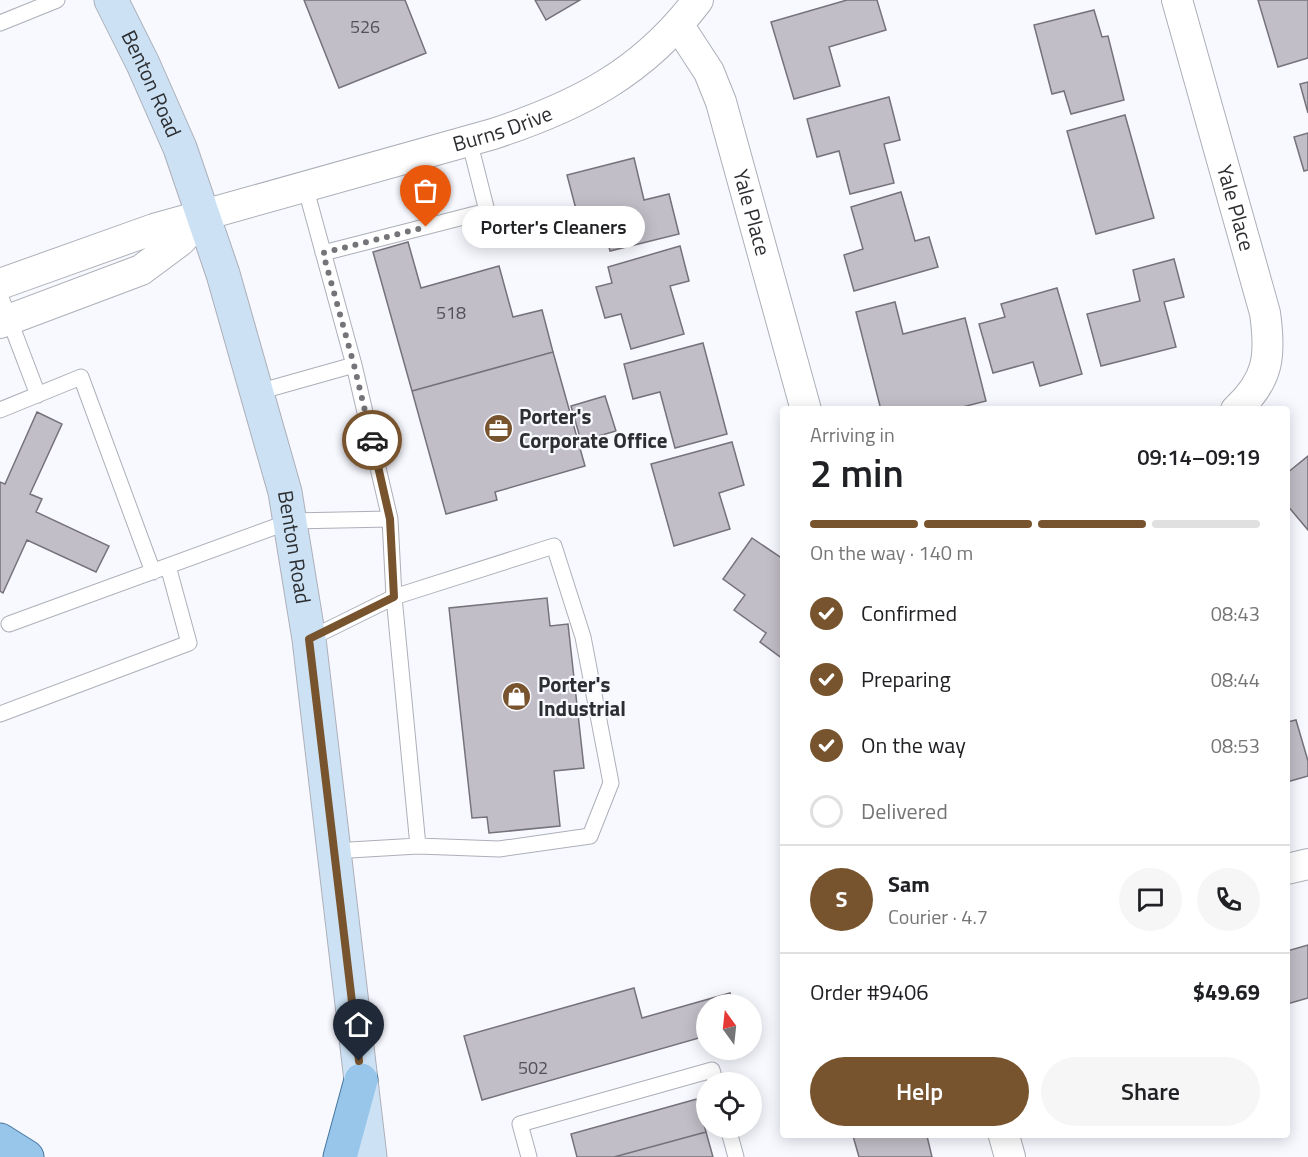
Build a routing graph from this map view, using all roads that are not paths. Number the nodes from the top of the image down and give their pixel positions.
1 (57, 0) edge
2 (111, 0) edge
3 (698, 0) edge
4 (1177, 0) edge
5 (0, 23) edge
6 (679, 26) junction
7 (469, 140) junction
8 (304, 186) junction
9 (203, 216) junction
10 (323, 253) junction
11 (0, 284) edge
12 (3, 312) edge
13 (354, 365) junction
14 (258, 392) junction
15 (38, 395) junction
16 (805, 406) edge
17 (1240, 406) edge
18 (0, 410) edge
19 (390, 519) junction
20 (291, 521) junction
21 (168, 566) junction
22 (153, 572) junction
23 (394, 597) junction
24 (9, 624) dead end
25 (309, 639) junction
26 (0, 714) edge
27 (418, 846) junction
28 (333, 851) junction
29 (1308, 864) edge
30 (1290, 868) edge
31 (696, 1074) edge
32 (361, 1080) junction
33 (731, 1138) edge
34 (1005, 1138) edge
35 (0, 1140) edge
36 (27, 1157) edge
37 (340, 1157) edge
38 (370, 1157) edge
39 (529, 1157) edge
40 (736, 1157) edge
41 (1010, 1157) edge

1 - 5 lane
2 - 9 main road, Benton Road
3 - 6 street, Burns Drive
4 - 17 street, Yale Place
6 - 7 street, Burns Drive
6 - 16 street, Yale Place
7 - 8 street, Burns Drive
7 - 10 lane
8 - 9 street, Burns Drive
8 - 10 lane
9 - 11 street, Burns Drive
9 - 12 street
9 - 14 main road, Benton Road
10 - 13 lane
12 - 15 lane
13 - 14 lane
13 - 19 lane
14 - 20 main road, Benton Road
15 - 18 lane
15 - 22 lane
19 - 20 lane
19 - 23 lane
20 - 21 lane
20 - 25 main road, Benton Road
21 - 22 lane
21 - 26 lane
22 - 24 lane
23 - 25 lane
23 - 27 lane
23 - 27 lane
25 - 28 main road, Benton Road
27 - 28 lane
28 - 32 main road, Benton Road
29 - 30 street
31 - 39 lane
32 - 37 main road
32 - 38 main road, Benton Road
33 - 40 lane
34 - 41 street
35 - 36 main road

